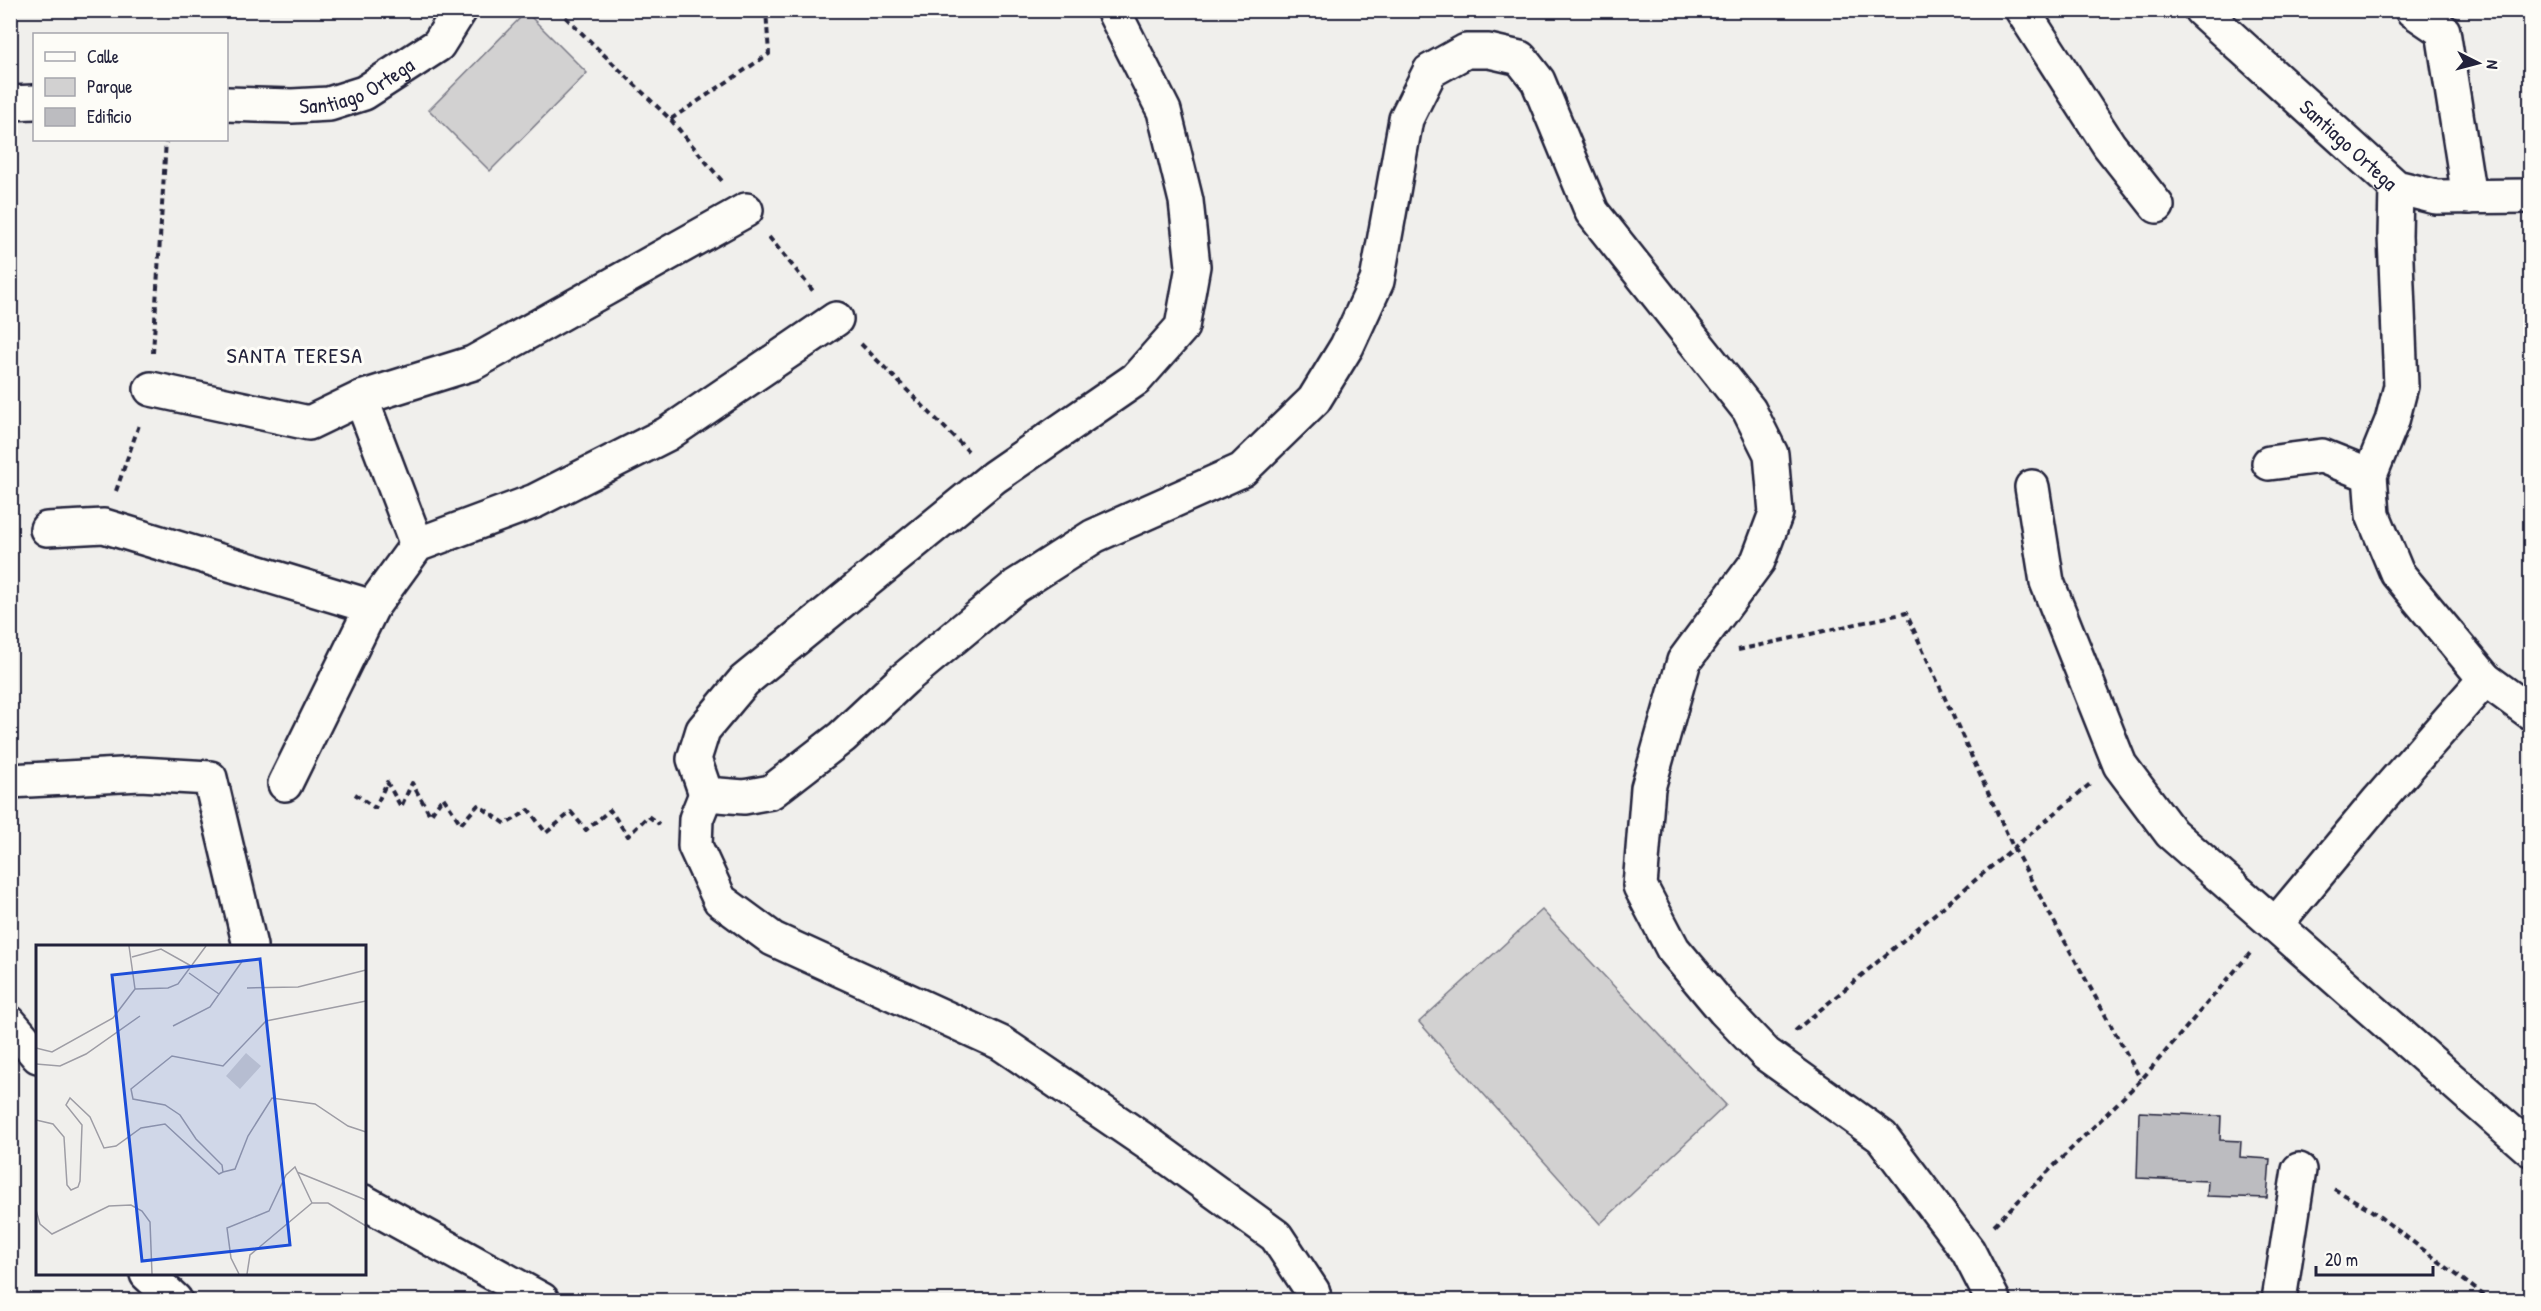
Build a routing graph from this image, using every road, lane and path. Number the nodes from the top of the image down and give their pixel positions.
1 (460, 10) edge
2 (558, 10) edge
3 (766, 10) edge
4 (1113, 10) edge
5 (2022, 10) edge
6 (2201, 10) edge
7 (2412, 10) edge
8 (33, 102) edge
9 (10, 103) edge
10 (228, 104) edge
11 (671, 120) junction
12 (166, 141) edge
13 (2396, 188) junction
14 (2530, 196) edge
15 (2469, 197) junction
16 (2157, 206) dead end
17 (746, 210) junction
18 (836, 319) junction
19 (151, 390) junction
20 (361, 398) junction
21 (2269, 463) dead end
22 (2370, 475) junction
23 (994, 477) junction
24 (2032, 487) dead end
25 (105, 526) junction
26 (47, 529) dead end
27 (417, 545) junction
28 (372, 607) junction
29 (1684, 662) junction
30 (2485, 679) junction
31 (2530, 712) edge
32 (2120, 765) junction
33 (10, 781) edge
34 (285, 784) dead end
35 (356, 794) dead end
36 (706, 794) junction
37 (695, 846) junction
38 (2013, 847) junction
39 (2275, 925) junction
40 (250, 945) edge
41 (10, 1023) edge
42 (36, 1054) edge
43 (1766, 1054) junction
44 (2141, 1080) junction
45 (2530, 1149) edge
46 (2299, 1170) joint
47 (366, 1203) edge
48 (1968, 1251) junction
49 (148, 1275) edge
50 (176, 1300) edge
51 (542, 1300) edge
52 (1314, 1300) edge
53 (1994, 1300) edge
54 (2279, 1300) edge
55 (2490, 1300) edge

1 - 10 street, Santiago Ortega
2 - 11 path
3 - 11 path
4 - 23 street
5 - 16 street
6 - 13 street, Santiago Ortega
7 - 15 street
8 - 9 street
11 - 17 path
12 - 19 path
13 - 15 street, Santiago Ortega
13 - 22 street
14 - 15 street, Santiago Ortega
17 - 18 path
17 - 20 street
18 - 23 path
18 - 27 street
19 - 20 street
19 - 25 path
20 - 27 street
21 - 22 street
22 - 30 street
23 - 36 street
24 - 32 street
25 - 26 street
25 - 28 street
27 - 28 street
28 - 34 street
29 - 36 street
29 - 38 path
29 - 43 street
30 - 31 street
30 - 39 street
32 - 38 path
32 - 39 street
33 - 40 street
35 - 37 path
36 - 37 street
37 - 52 street
38 - 43 path
38 - 44 path
39 - 44 path
39 - 45 street
41 - 42 street
43 - 48 street
44 - 48 path
46 - 54 street
46 - 55 path
47 - 51 street
48 - 53 street
49 - 50 street

